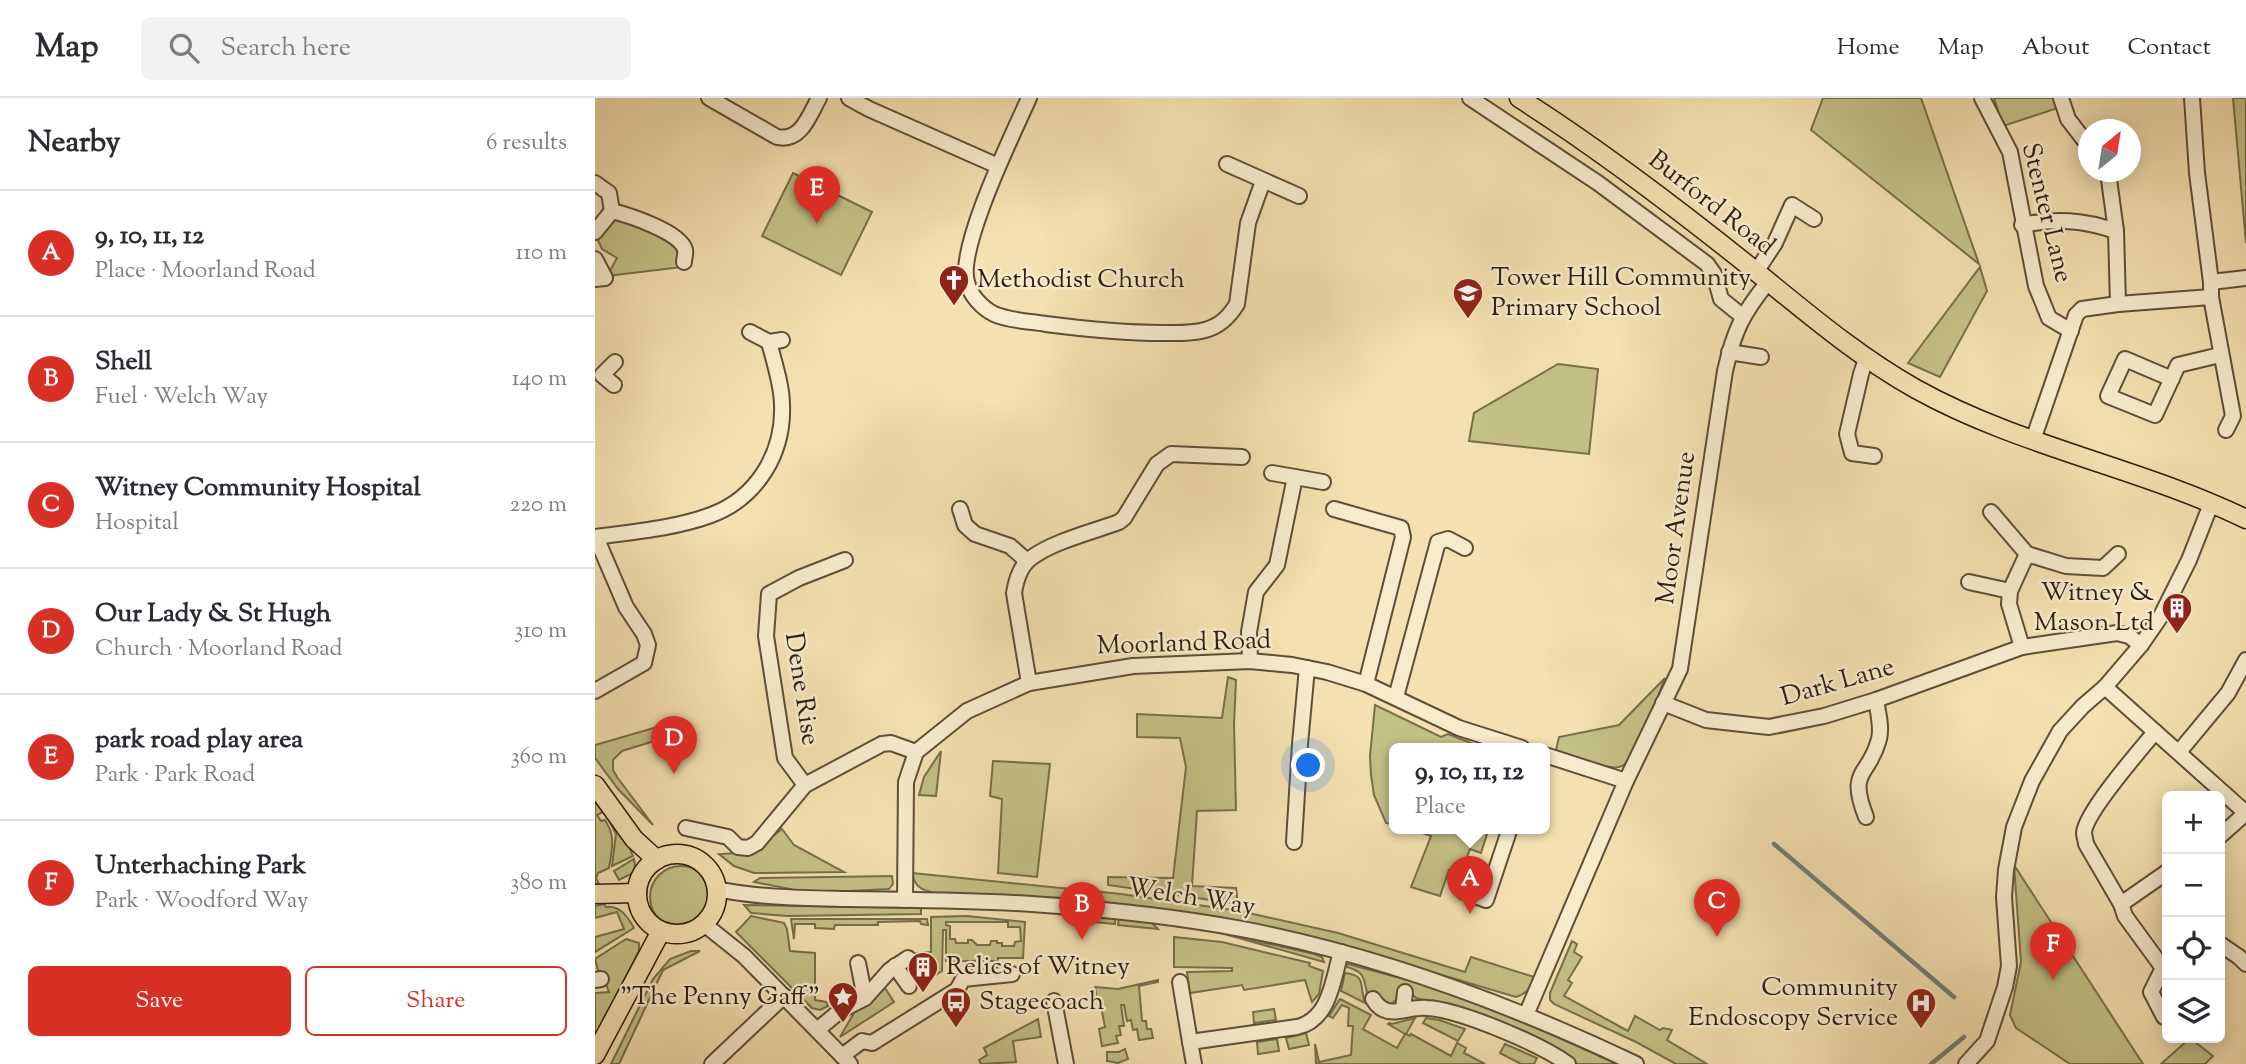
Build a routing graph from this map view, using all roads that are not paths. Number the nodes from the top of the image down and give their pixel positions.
1 (709, 98) edge
2 (819, 98) edge
3 (849, 98) edge
4 (1030, 98) edge
5 (1470, 98) edge
6 (1519, 98) edge
7 (1982, 98) edge
8 (2061, 98) edge
9 (2192, 98) edge
10 (2078, 132) edge
11 (1227, 164) dead end
12 (998, 166) junction
13 (1263, 181) junction
14 (2109, 182) edge
15 (595, 183) edge
16 (1299, 196) dead end
17 (612, 211) junction
18 (1814, 219) dead end
19 (2022, 225) junction
20 (2116, 231) junction
21 (595, 232) edge
22 (595, 259) edge
23 (684, 262) dead end
24 (1762, 277) junction
25 (2246, 278) edge
26 (595, 279) edge
27 (2211, 290) junction
28 (2118, 304) junction
29 (1742, 316) junction
30 (2071, 331) junction
31 (750, 332) dead end
32 (1729, 352) junction
33 (2220, 355) junction
34 (1761, 358) dead end
35 (1866, 359) junction
36 (615, 362) dead end
37 (599, 376) edge
38 (2172, 379) junction
39 (614, 385) dead end
40 (2226, 430) dead end
41 (2033, 440) junction
42 (1874, 456) dead end
43 (1242, 457) dead end
44 (1272, 473) dead end
45 (1295, 477) junction
46 (1323, 482) dead end
47 (2211, 504) junction
48 (960, 509) dead end
49 (1334, 509) dead end
50 (1991, 512) dead end
51 (2246, 519) edge
52 (596, 537) edge
53 (1465, 548) dead end
54 (2027, 554) junction
55 (2118, 554) dead end
56 (845, 560) dead end
57 (1027, 561) junction
58 (1969, 582) dead end
59 (2010, 591) junction
60 (2141, 645) junction
61 (2022, 647) junction
62 (2246, 660) edge
63 (1249, 661) junction
64 (1307, 668) junction
65 (1029, 684) junction
66 (1366, 684) junction
67 (2105, 687) junction
68 (595, 691) edge
69 (1395, 697) junction
70 (1876, 700) junction
71 (1663, 703) junction
72 (2155, 732) junction
73 (1506, 743) edge
74 (916, 752) junction
75 (2179, 752) junction
76 (1550, 757) edge
77 (1626, 781) junction
78 (595, 785) edge
79 (805, 785) junction
80 (2246, 813) edge
81 (1866, 817) dead end
82 (686, 828) dead end
83 (2225, 832) edge
84 (1508, 834) edge
85 (1294, 842) dead end
86 (657, 860) junction
87 (2162, 876) edge
88 (716, 889) junction
89 (637, 892) junction
90 (1464, 892) dead end
91 (595, 894) edge
92 (905, 900) junction
93 (2121, 905) junction
94 (704, 924) junction
95 (661, 930) junction
96 (2225, 947) edge
97 (1341, 952) junction
98 (908, 958) dead end
99 (859, 963) dead end
100 (2162, 963) edge
101 (2246, 964) edge
102 (895, 966) junction
103 (2162, 972) edge
104 (1012, 974) dead end
105 (1180, 982) dead end
106 (909, 986) dead end
107 (1405, 992) dead end
108 (784, 996) junction
109 (865, 998) junction
110 (1373, 999) dead end
111 (1054, 1001) dead end
112 (1403, 1010) junction
113 (2162, 1013) edge
114 (1526, 1015) junction
115 (817, 1030) junction
116 (1190, 1042) junction
117 (595, 1055) edge
118 (846, 1060) edge
119 (712, 1064) edge
120 (1066, 1064) edge
121 (1194, 1064) edge
122 (1567, 1064) edge
123 (1636, 1064) edge
124 (1966, 1064) edge

1 - 2 street
3 - 12 street
4 - 12 street
5 - 29 street, Burford Road
6 - 24 main road, Burford Road
7 - 19 street, Stenter Lane
8 - 10 street
9 - 27 street
11 - 13 street
12 - 13 street
13 - 16 street
14 - 20 street
15 - 17 street
17 - 21 street
17 - 23 street
18 - 24 street, Moor Avenue
19 - 20 street
19 - 30 street, Stenter Lane
20 - 28 street
22 - 26 street
24 - 29 street, Moor Avenue
24 - 35 main road, Burford Road
25 - 27 street
27 - 28 street
27 - 33 street
28 - 30 street
29 - 32 street, Moor Avenue
30 - 41 street
31 - 52 street
32 - 34 street
32 - 71 street, Moor Avenue
33 - 38 street
33 - 40 street
35 - 41 main road, Burford Road
35 - 42 street
36 - 37 street
37 - 39 street
38 - 38 street
41 - 47 main road, Burford Road
43 - 57 street
44 - 45 street
45 - 46 street
45 - 63 street
47 - 51 main road, Burford Road
47 - 60 street
48 - 57 street
49 - 66 street
50 - 54 street
52 - 68 street
53 - 69 street
54 - 55 street
54 - 59 street
56 - 79 street, Dene Rise
57 - 65 street
58 - 59 street
59 - 61 street
60 - 61 street, Dark Lane
60 - 67 street
61 - 70 street, Dark Lane
62 - 75 street
63 - 64 street, Moorland Road
63 - 65 street, Moorland Road
64 - 66 street, Moorland Road
64 - 85 street, Moorland Road
65 - 74 street, Moorland Road
66 - 69 street, Moorland Road
67 - 72 street
67 - 124 street
69 - 73 street, Moorland Road
70 - 71 street, Dark Lane
70 - 81 street
71 - 77 street, Moor Avenue
72 - 75 street
72 - 93 street
74 - 79 street
74 - 92 street
75 - 80 street
76 - 77 street
77 - 114 street
78 - 86 main road
79 - 82 street
80 - 83 street
84 - 90 street
86 - 88 main road
86 - 89 main road
87 - 93 street
88 - 92 street, Welch Way
88 - 94 main road
89 - 91 main road
89 - 95 main road
92 - 97 street, Welch Way
93 - 100 street
94 - 95 main road
94 - 108 street
95 - 117 main road
96 - 101 street
97 - 114 street, Welch Way
97 - 116 street
98 - 102 street
99 - 109 street
102 - 106 street
102 - 109 street
103 - 113 street
104 - 118 street
105 - 116 street
107 - 112 street
108 - 115 street
108 - 119 street
109 - 115 street
110 - 112 street
111 - 120 street
112 - 122 street
114 - 123 street, Welch Way
115 - 118 street
116 - 121 street

